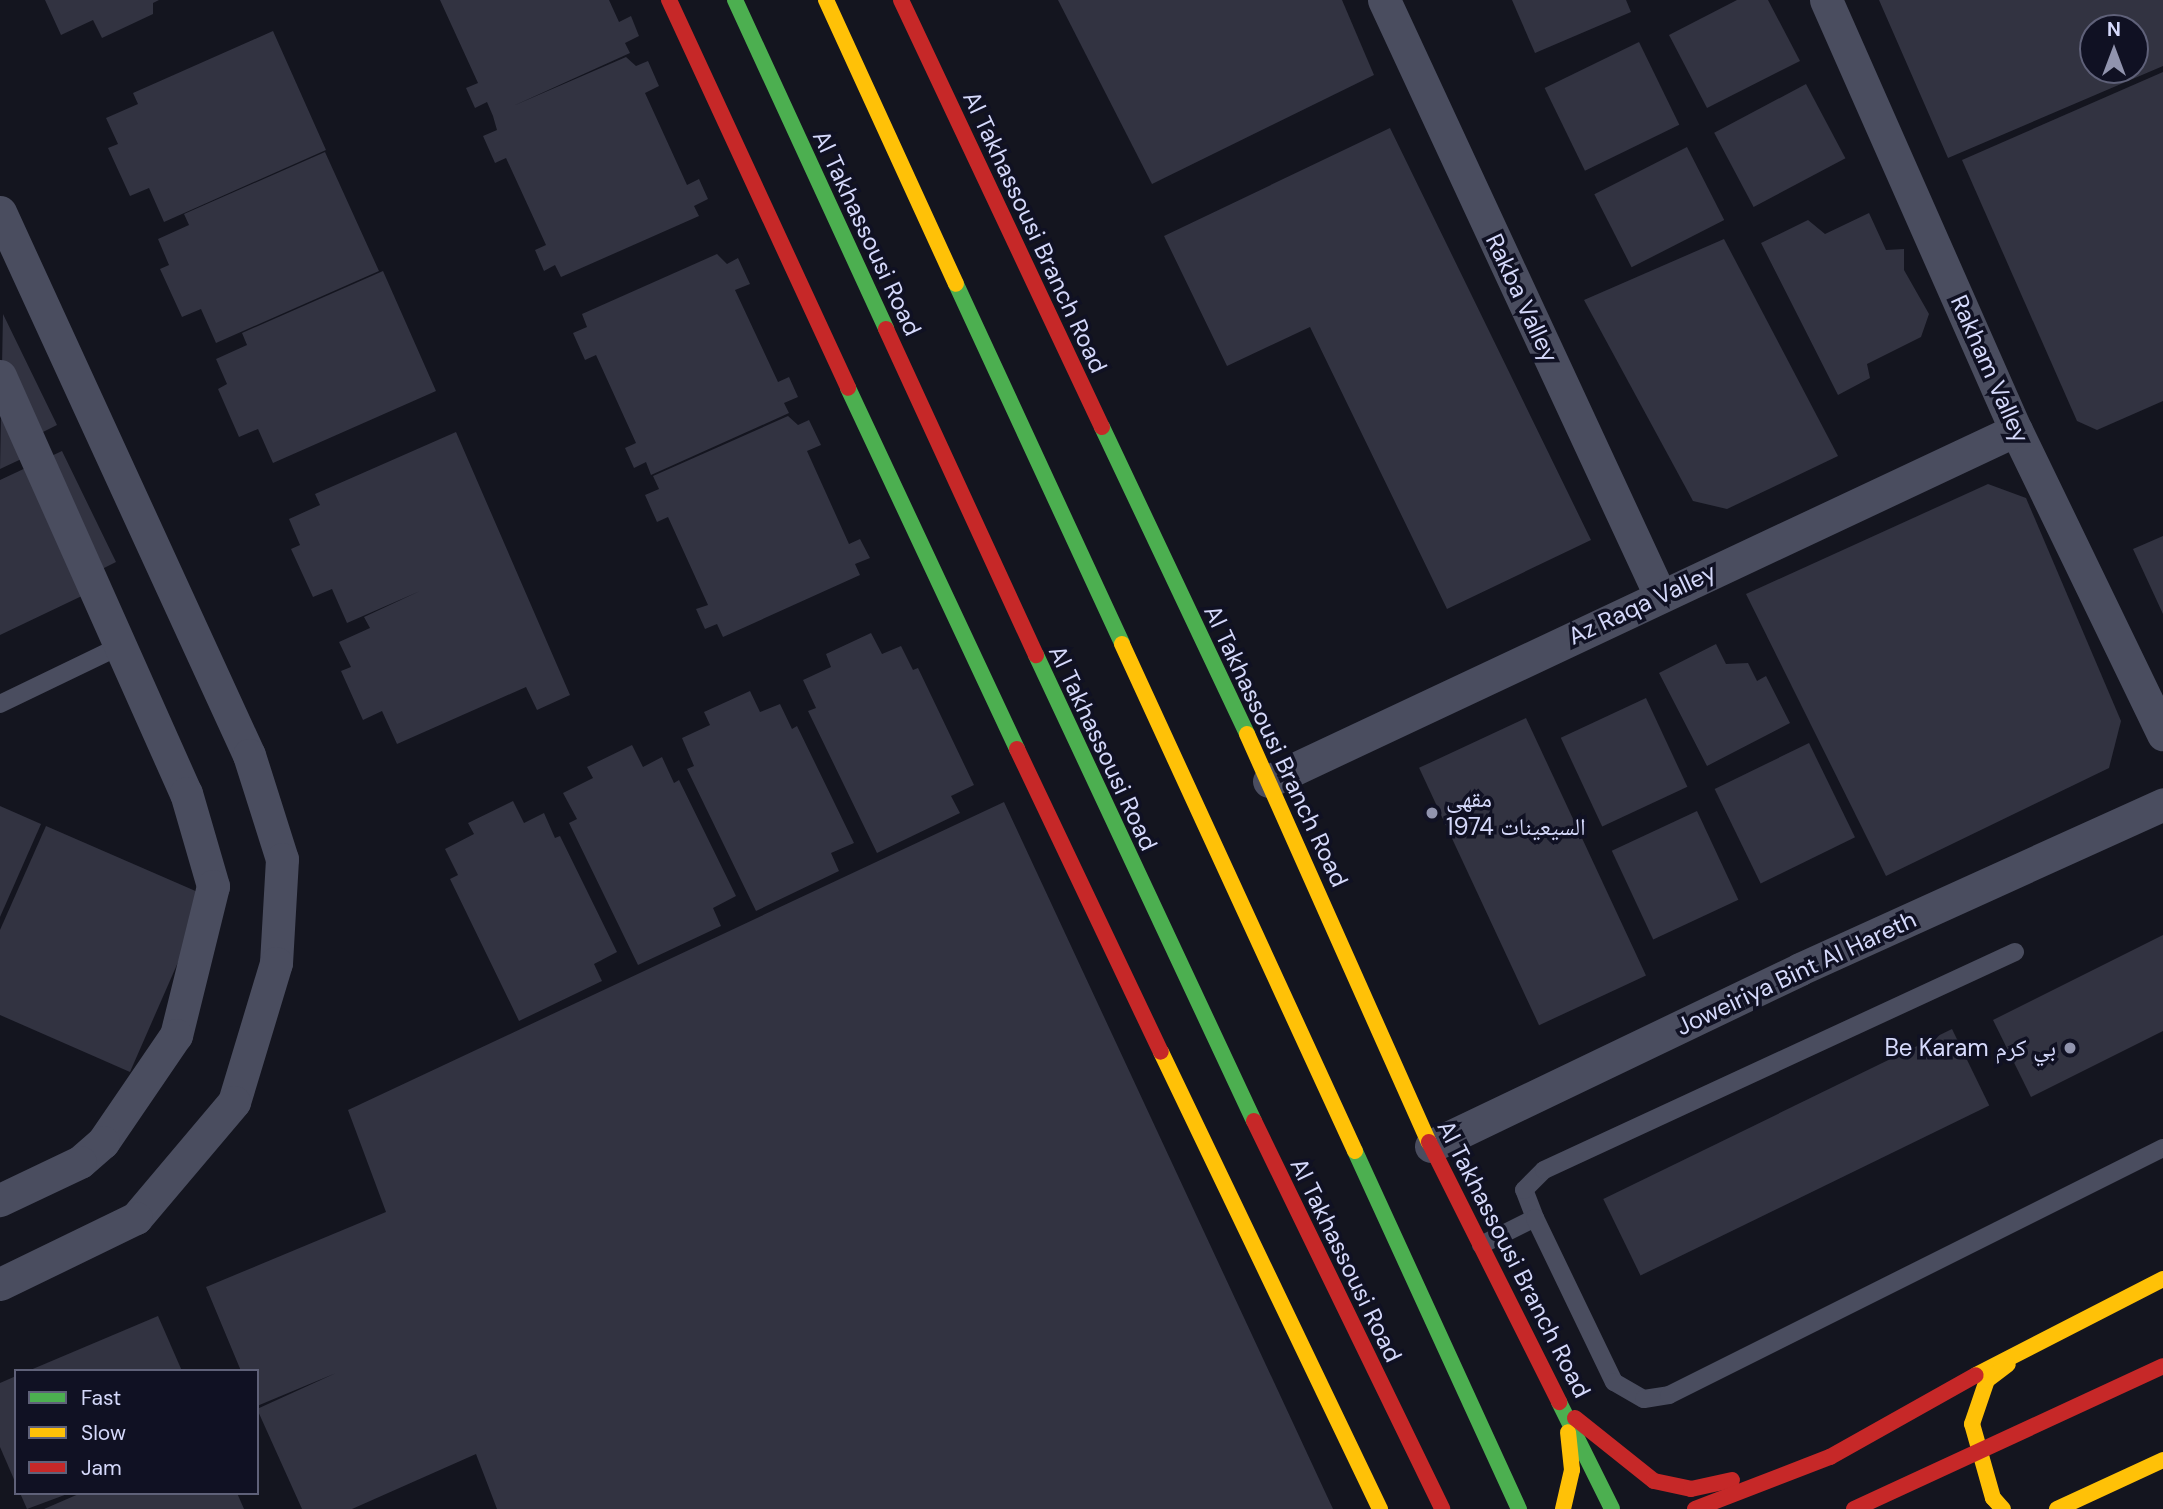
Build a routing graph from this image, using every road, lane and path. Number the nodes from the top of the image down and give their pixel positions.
1 (669, 0) edge
2 (735, 0) edge
3 (826, 0) edge
4 (901, 0) edge
5 (1384, 0) edge
6 (1826, 0) edge
7 (0, 212) edge
8 (0, 376) edge
9 (2016, 430) junction
10 (1660, 595) junction
11 (122, 645) junction
12 (0, 704) edge
13 (2163, 734) edge
14 (1269, 781) junction
15 (2163, 804) edge
16 (2015, 952) dead end
17 (1431, 1146) junction
18 (2163, 1148) edge
19 (0, 1200) edge
20 (1535, 1218) junction
21 (1481, 1245) junction
22 (2163, 1279) edge
23 (0, 1284) edge
24 (2043, 1337) junction
25 (2163, 1366) edge
26 (1565, 1410) junction
27 (1356, 1455) junction
28 (1830, 1457) junction
29 (2163, 1460) edge
30 (1362, 1509) edge
31 (1380, 1509) edge
32 (1397, 1509) edge
33 (1442, 1509) edge
34 (1519, 1509) edge
35 (1563, 1509) edge
36 (1612, 1509) edge
37 (1695, 1509) edge
38 (1854, 1509) edge
39 (2003, 1509) edge
40 (2057, 1509) edge

1 - 27 main road
2 - 33 main road, Al Takhassousi Road
3 - 34 main road, Al Takhassousi Road
4 - 14 main road, Al Takhassousi Branch Road
5 - 10 street, Rakba Valley
6 - 9 street, Rakham Valley
7 - 23 street
8 - 11 street
9 - 10 street, Az Raqa Valley
9 - 13 street, Rakham Valley
10 - 14 street, Az Raqa Valley
11 - 12 lane
11 - 19 street
14 - 17 main road, Al Takhassousi Branch Road
15 - 17 street, Joweiriya Bint Al Hareth
16 - 20 lane
17 - 21 main road, Al Takhassousi Branch Road
18 - 20 lane
20 - 21 lane
21 - 26 main road, Al Takhassousi Branch Road
22 - 24 main road
24 - 28 main road
24 - 39 main road
25 - 38 main road, bridge
26 - 28 main road
26 - 35 main road
26 - 36 main road, Al Takhassousi Branch Road
27 - 30 main road
27 - 31 main road
27 - 32 main road
28 - 37 main road
29 - 40 main road

